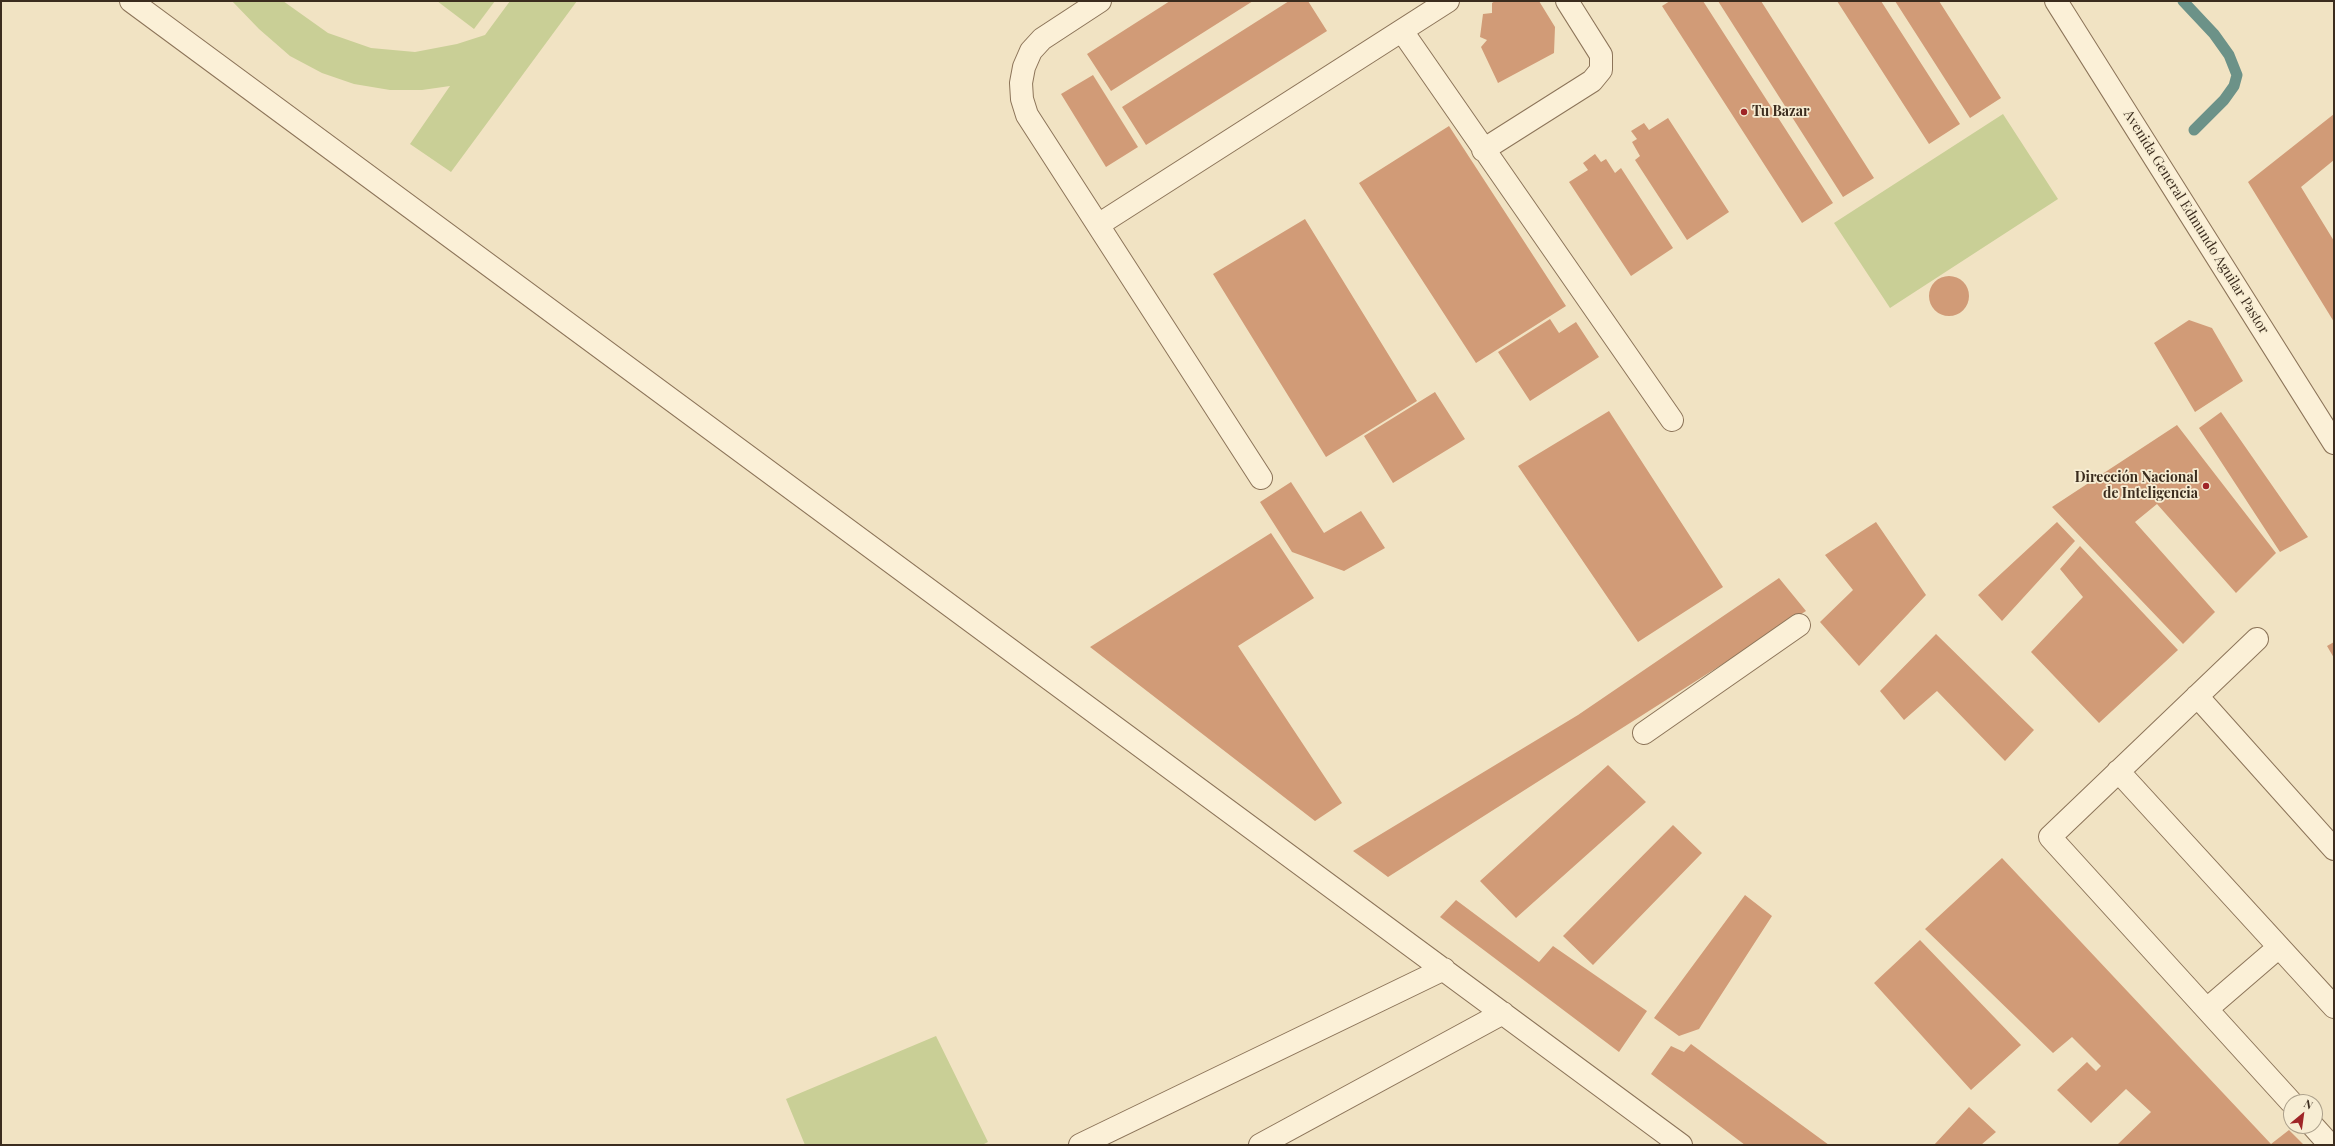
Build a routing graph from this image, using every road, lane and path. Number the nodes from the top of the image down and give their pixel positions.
1 (131, 1) edge
2 (1100, 1) edge
3 (1448, 1) edge
4 (1567, 1) edge
5 (2056, 1) edge
6 (1402, 31) junction
7 (1483, 150) junction
8 (1098, 225) junction
9 (1672, 420) dead end
10 (2334, 444) edge
11 (1261, 478) dead end
12 (1798, 625) dead end
13 (2257, 639) dead end
14 (2197, 696) junction
15 (1644, 733) dead end
16 (2118, 771) junction
17 (2334, 849) edge
18 (2279, 947) junction
19 (1444, 969) junction
20 (2334, 1007) edge
21 (2207, 1009) junction
22 (1504, 1013) junction
23 (2284, 1094) edge
24 (2320, 1134) edge
25 (1080, 1145) edge
26 (1260, 1145) edge
27 (1680, 1145) edge
28 (2330, 1145) edge

1 - 19 street
2 - 8 street
3 - 6 street
4 - 7 street
5 - 10 street, Avenida General Edmundo Aguilar Pastor
6 - 7 street
6 - 8 street
7 - 9 street
8 - 11 street
12 - 15 street
13 - 14 street
14 - 16 street
14 - 17 street
16 - 18 street
16 - 21 street
18 - 20 street
18 - 21 street
19 - 22 street
19 - 25 street
21 - 23 street
22 - 26 street
22 - 27 street
24 - 28 street

